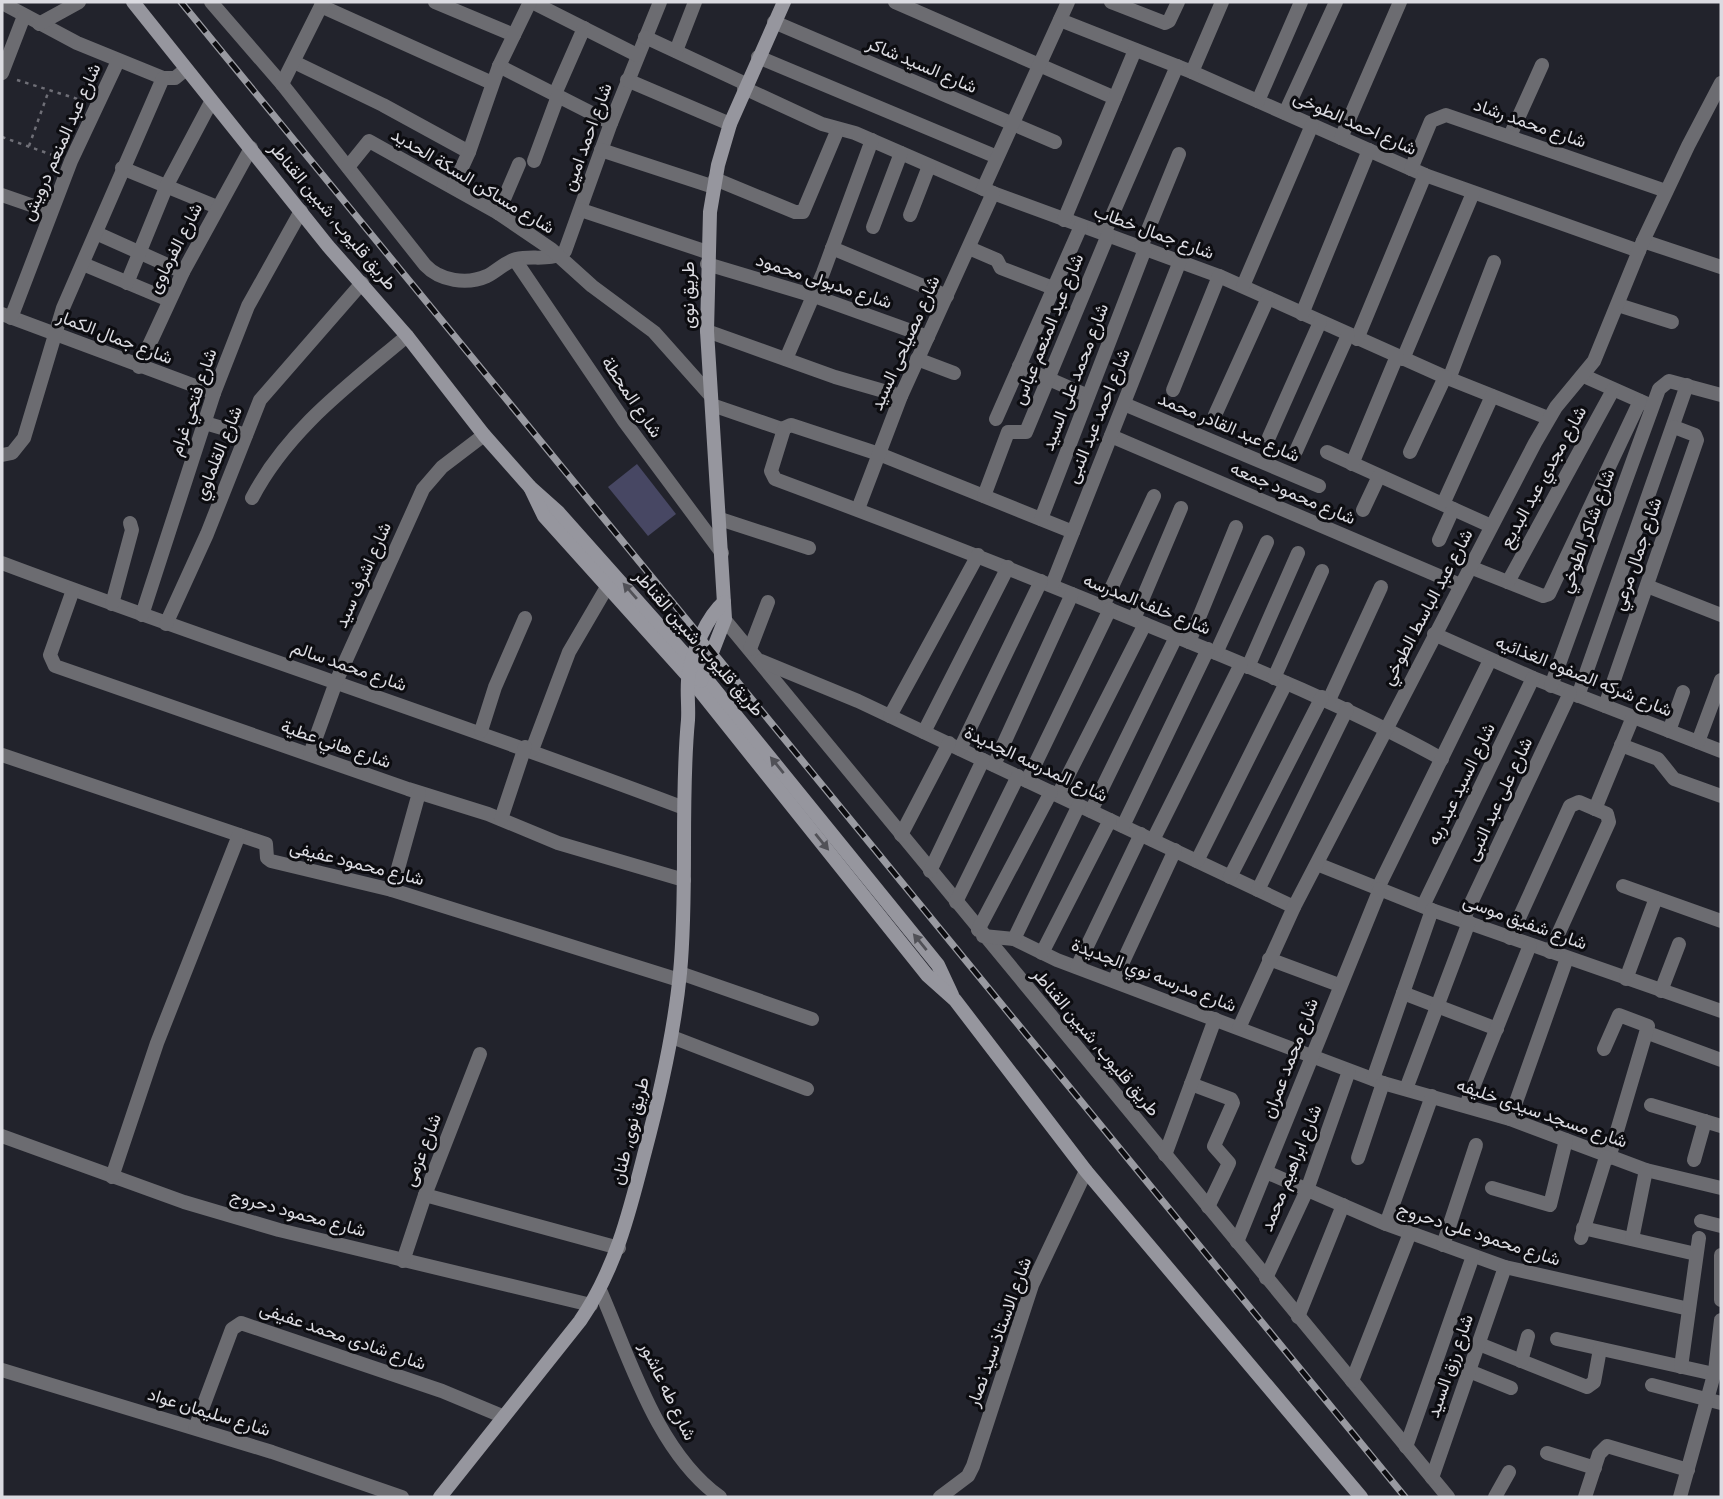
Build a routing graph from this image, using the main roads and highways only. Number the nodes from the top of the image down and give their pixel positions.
1 (133, 2) edge
2 (785, 2) edge
3 (530, 487) junction
4 (722, 610) junction
5 (690, 669) junction
6 (701, 682) junction
7 (688, 715) junction
8 (440, 1497) edge
9 (1361, 1497) edge

1 - 3 main road, طريق قليوب, شبين القناطر
2 - 4 main road, طريق نوى
5 -> 3 main road, طريق قليوب, شبين القناطر
3 - 5 main road, طريق قليوب, شبين القناطر
4 - 5 main road, طريق نوى
4 - 6 main road, طريق نوى
5 - 6 main road, طريق قليوب, شبين القناطر
5 - 7 main road, طريق نوى, طنان
6 - 7 main road, طريق نوى, طنان
6 - 9 main road, طريق قليوب, شبين القناطر
7 - 8 main road, طريق نوى, طنان

